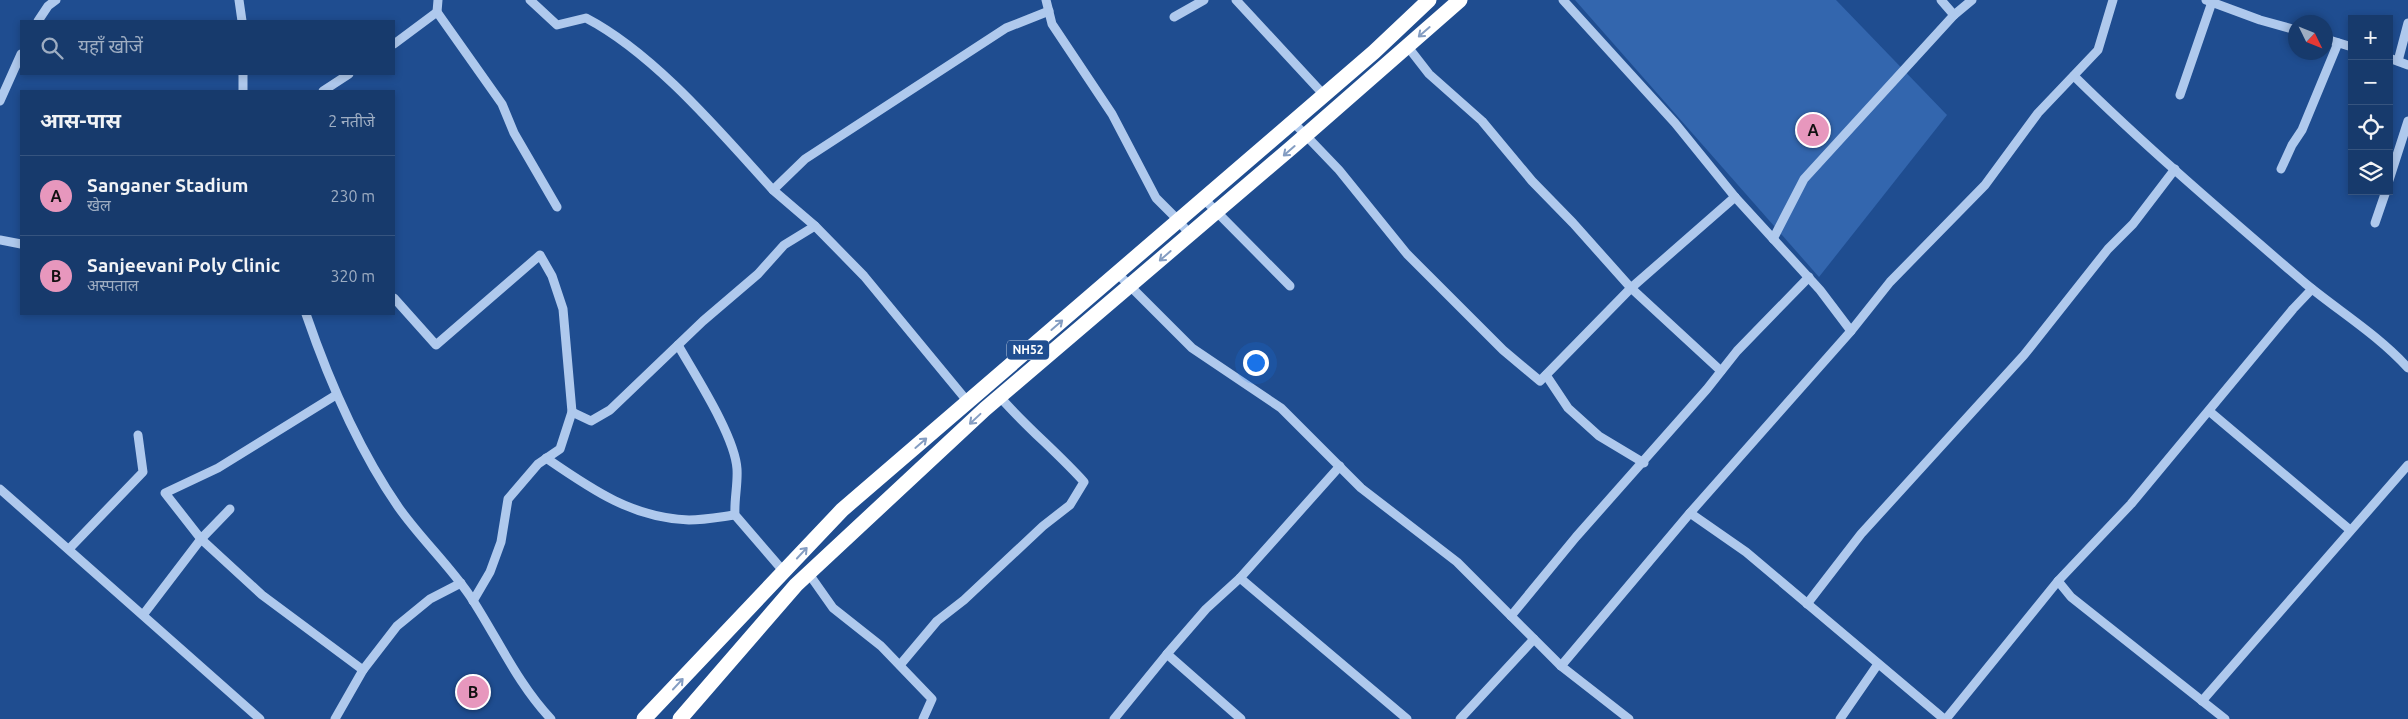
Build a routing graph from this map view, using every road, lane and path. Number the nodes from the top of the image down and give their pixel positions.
1 (56, 0) edge
2 (239, 0) edge
3 (438, 0) edge
4 (530, 0) edge
5 (1046, 0) edge
6 (1204, 0) edge
7 (1236, 0) edge
8 (1429, 0) edge
9 (1460, 0) edge
10 (1563, 0) edge
11 (1941, 0) edge
12 (1972, 0) edge
13 (2113, 0) edge
14 (2209, 1) edge
15 (1049, 10) junction
16 (437, 12) junction
17 (1954, 15) junction
18 (1174, 17) dead end
19 (39, 20) edge
20 (242, 20) edge
21 (2408, 23) edge
22 (2288, 28) edge
23 (2333, 41) edge
24 (395, 43) edge
25 (2338, 43) junction
26 (1408, 46) junction
27 (2348, 46) edge
28 (20, 56) edge
29 (2394, 59) edge
30 (2408, 65) edge
31 (243, 75) edge
32 (347, 75) edge
33 (2074, 76) junction
34 (243, 90) edge
35 (325, 90) edge
36 (1324, 95) junction
37 (2180, 95) dead end
38 (0, 101) edge
39 (2408, 121) edge
40 (1293, 122) junction
41 (1306, 136) junction
42 (2393, 168) edge
43 (2175, 169) junction
44 (2281, 169) dead end
45 (773, 190) junction
46 (2385, 195) edge
47 (1735, 197) junction
48 (1204, 199) junction
49 (557, 207) dead end
50 (1217, 212) junction
51 (1179, 221) junction
52 (2375, 223) dead end
53 (815, 226) junction
54 (1190, 235) junction
55 (1773, 239) junction
56 (0, 240) edge
57 (20, 244) edge
58 (1117, 274) junction
59 (1809, 277) junction
60 (1130, 286) junction
61 (1290, 286) dead end
62 (1631, 288) junction
63 (2312, 289) junction
64 (395, 299) edge
65 (306, 315) edge
66 (1851, 331) junction
67 (678, 345) junction
68 (2408, 368) edge
69 (1721, 371) junction
70 (1546, 376) junction
71 (336, 395) junction
72 (1000, 397) junction
73 (968, 402) junction
74 (2209, 411) junction
75 (572, 412) junction
76 (138, 435) dead end
77 (546, 458) junction
78 (1644, 463) junction
79 (2408, 465) edge
80 (1340, 466) junction
81 (0, 489) edge
82 (230, 509) dead end
83 (1690, 513) junction
84 (735, 515) junction
85 (2350, 530) junction
86 (201, 538) junction
87 (69, 549) junction
88 (785, 574) junction
89 (809, 574) junction
90 (1240, 578) junction
91 (2058, 581) junction
92 (461, 583) junction
93 (473, 601) junction
94 (1807, 604) junction
95 (143, 616) junction
96 (1511, 616) junction
97 (1534, 639) junction
98 (1167, 654) junction
99 (1878, 664) junction
100 (900, 665) junction
101 (1561, 666) junction
102 (363, 670) junction
103 (2202, 701) junction
104 (260, 719) edge
105 (335, 719) edge
106 (551, 719) edge
107 (644, 719) edge
108 (680, 719) edge
109 (923, 719) edge
110 (1114, 719) edge
111 (1241, 719) edge
112 (1407, 719) edge
113 (1460, 719) edge
114 (1629, 719) edge
115 (1840, 719) edge
116 (1945, 719) edge
117 (2225, 719) edge

1 - 19 street
2 - 20 street
3 - 16 street
4 - 45 street
5 - 15 street
6 - 18 street
7 - 36 street
8 - 36 highway, NH52
9 -> 26 highway, NH52
10 - 47 street
11 - 17 street
12 - 17 street
13 - 33 street
14 - 22 street
14 - 37 street
15 - 45 street
15 - 51 street
16 - 24 street
16 - 49 street
17 - 55 street
21 - 29 street
23 - 25 street
25 - 27 street
25 - 44 street
26 - 41 highway, NH52
26 - 62 street
28 - 38 street
29 - 30 street
31 - 34 street
32 - 35 street
33 - 43 street
33 - 66 street
36 - 40 highway, NH52
39 - 42 street
40 - 41 street
40 - 48 highway, NH52
41 -> 50 highway, NH52
41 - 70 street
43 - 63 street
43 - 94 street
45 - 53 street
46 - 52 street
47 - 55 street
47 - 62 street
48 - 50 street
48 - 51 highway, NH52
50 - 54 highway, NH52
50 - 61 street
51 - 54 street
51 - 58 highway, NH52
53 - 67 street
53 - 73 street
54 -> 60 highway, NH52
55 - 59 street
56 - 57 street
58 - 60 street
73 -> 58 highway, NH52
59 - 66 street
59 - 69 street
60 - 72 highway, NH52
60 - 80 street
62 - 69 street
62 - 70 street
63 - 68 street
63 - 74 street
64 - 75 street
65 - 71 street
66 - 83 street
67 - 75 street
67 - 84 street
69 - 78 street
70 - 78 street
71 - 86 street
71 - 92 street
72 -> 89 highway, NH52
72 - 100 street
88 -> 73 highway, NH52
74 - 85 street
74 - 91 street
75 - 77 street
76 - 87 street
77 - 84 street
77 - 93 street
78 - 96 street
79 - 85 street
80 - 90 street
80 - 96 street
81 - 87 street
82 - 86 street
83 - 94 street
83 - 101 street
84 - 88 street
85 - 103 street
86 - 95 street
86 - 102 street
87 - 95 street
107 -> 88 highway, NH52
89 - 100 street
89 - 108 highway, NH52
90 - 98 street
90 - 112 street
91 - 103 street
91 - 116 street
92 - 93 street
92 - 102 street
93 - 106 street
94 - 99 street
95 - 104 street
96 - 97 street
97 - 101 street
97 - 113 street
98 - 110 street
98 - 111 street
99 - 115 street
99 - 116 street
100 - 109 street
101 - 114 street
102 - 105 street
103 - 117 street

